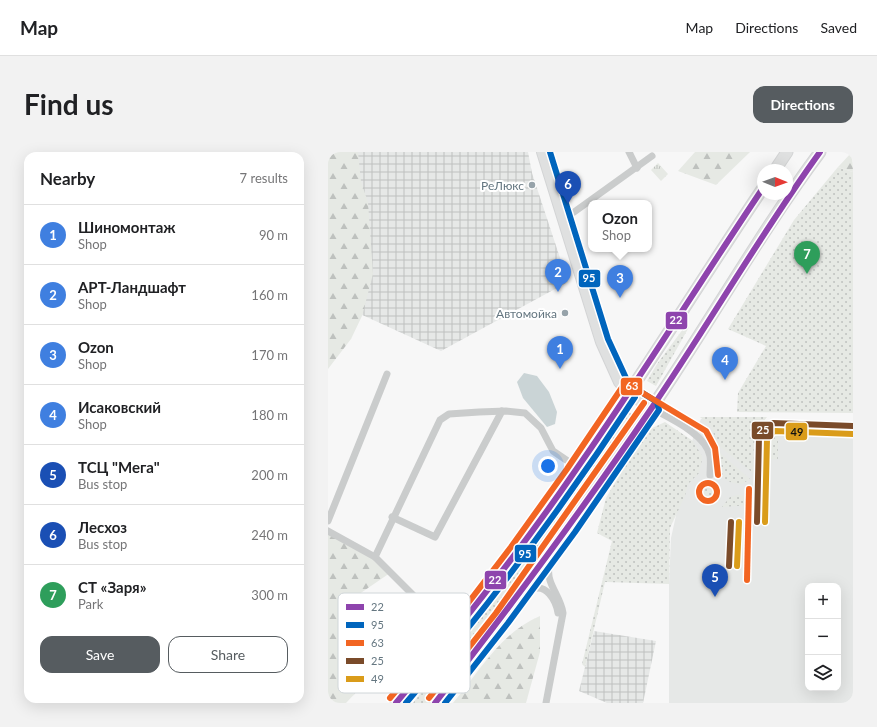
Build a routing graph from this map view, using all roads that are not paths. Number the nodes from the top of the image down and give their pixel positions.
1 (542, 152) edge
2 (629, 152) edge
3 (787, 152) edge
4 (820, 152) edge
5 (652, 156) dead end
6 (779, 164) edge
7 (637, 168) junction
8 (757, 197) edge
9 (591, 200) edge
10 (588, 202) edge
11 (563, 220) junction
12 (387, 374) dead end
13 (628, 393) junction
14 (651, 408) junction
15 (502, 411) junction
16 (578, 468) junction
17 (710, 475) dead end
18 (392, 517) junction
19 (328, 521) edge
20 (328, 531) edge
21 (565, 532) junction
22 (374, 557) junction
23 (411, 593) edge
24 (470, 614) edge
25 (502, 618) junction
26 (560, 637) junction
27 (470, 659) edge
28 (405, 693) edge
29 (443, 693) edge
30 (396, 703) edge
31 (435, 703) edge
32 (546, 703) edge

1 - 11 street
2 - 7 street
3 - 6 main road
4 - 14 main road
5 - 7 street
7 - 9 street
8 - 13 main road
10 - 11 street
11 - 13 street
12 - 19 street
13 - 14 street
13 - 16 main road
14 - 17 street
14 - 21 main road
15 - 16 street
15 - 18 street
15 - 18 street
16 - 24 main road
18 - 22 street
20 - 22 street
21 - 25 main road
21 - 26 street
22 - 23 street
25 - 26 street
25 - 27 main road
26 - 32 street
28 - 30 main road
29 - 31 main road

